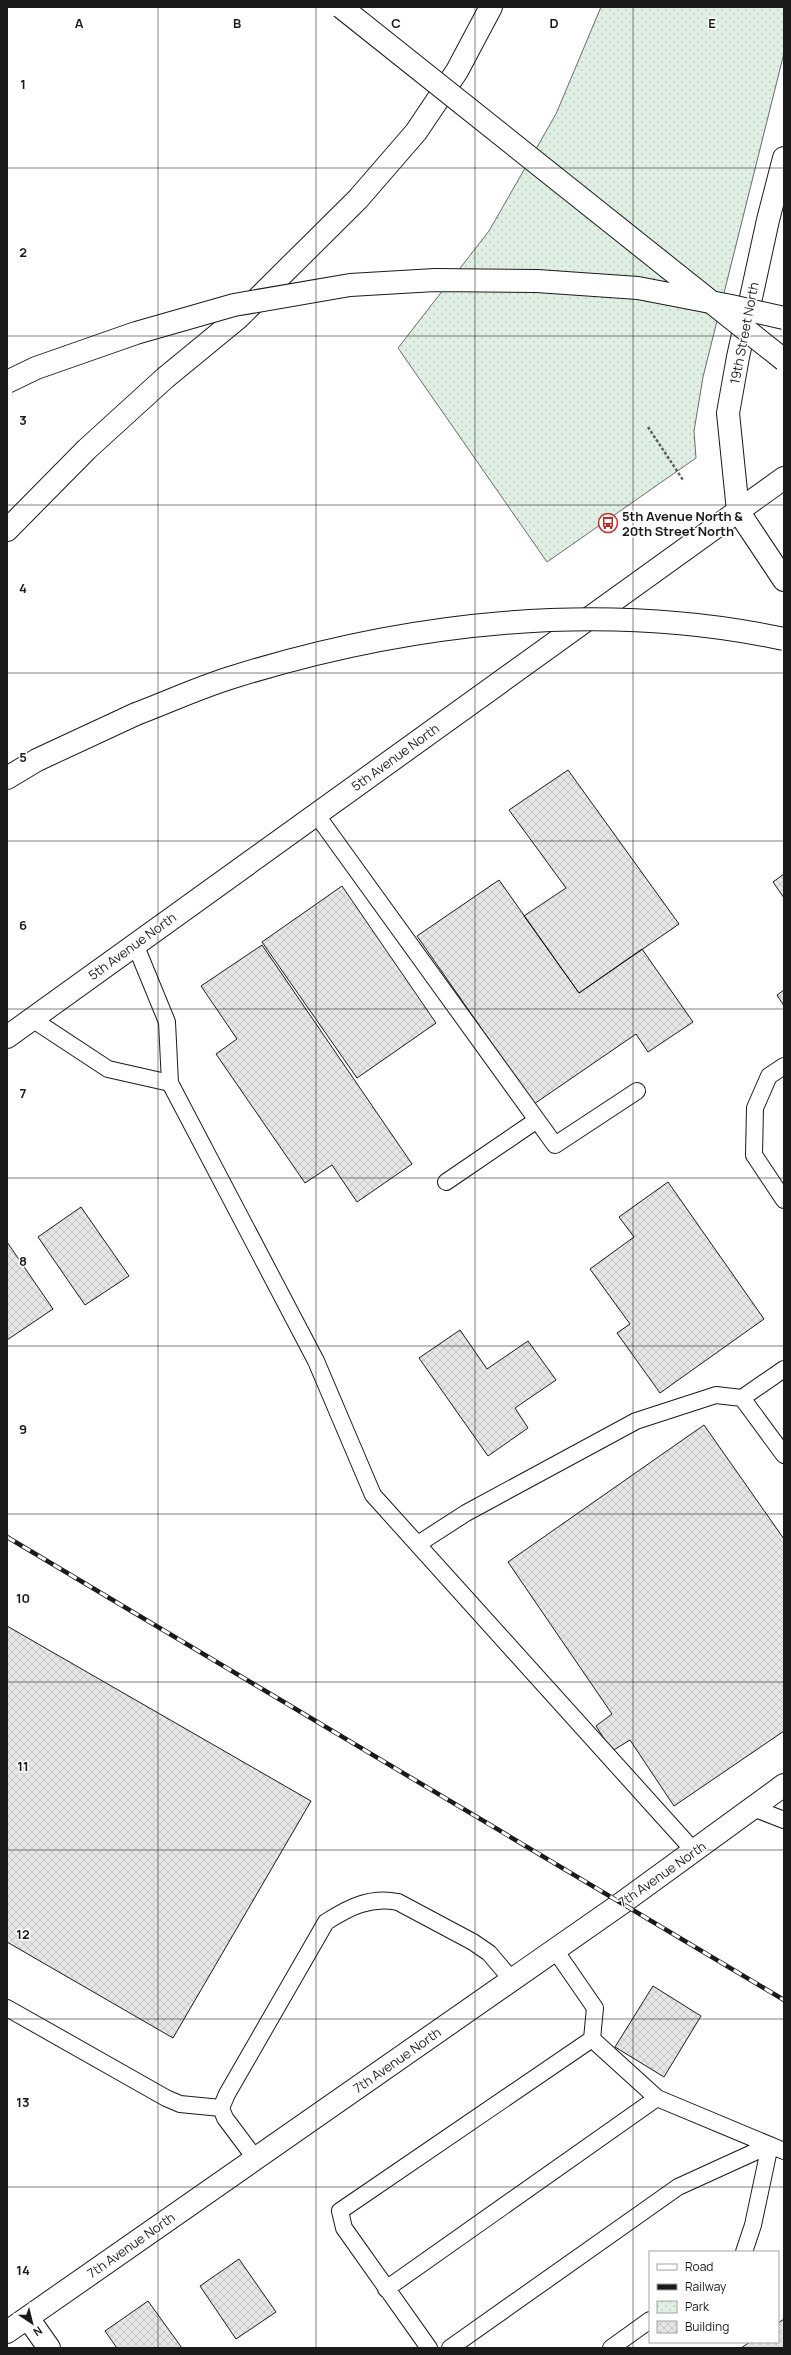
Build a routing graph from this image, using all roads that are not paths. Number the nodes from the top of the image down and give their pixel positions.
1 (341, 7) edge
2 (491, 7) edge
3 (784, 158) edge
4 (784, 318) edge
5 (784, 360) edge
6 (7, 382) edge
7 (784, 478) edge
8 (738, 511) junction
9 (7, 530) edge
10 (784, 580) edge
11 (784, 639) edge
12 (7, 778) edge
13 (316, 814) junction
14 (135, 944) junction
15 (32, 1019) junction
16 (7, 1036) edge
17 (784, 1066) edge
18 (170, 1083) junction
19 (637, 1091) dead end
20 (537, 1120) junction
21 (446, 1182) dead end
22 (784, 1200) edge
23 (784, 1369) edge
24 (742, 1398) junction
25 (784, 1456) edge
26 (418, 1544) junction
27 (784, 1785) edge
28 (754, 1808) junction
29 (784, 1820) edge
30 (694, 1851) junction
31 (555, 1950) junction
32 (512, 1980) junction
33 (7, 2008) edge
34 (592, 2039) junction
35 (657, 2098) junction
36 (221, 2108) junction
37 (777, 2148) edge
38 (255, 2158) junction
39 (744, 2251) edge
40 (386, 2289) junction
41 (28, 2318) junction
42 (649, 2321) edge
43 (7, 2332) edge
44 (49, 2348) edge
45 (428, 2348) edge
46 (450, 2348) edge
47 (611, 2348) edge

1 - 5 main road, bridge
2 - 9 main road
3 - 8 main road, 19th Street North
4 - 6 main road, bridge
7 - 8 main road, 5th Avenue North
8 - 10 main road
8 - 13 main road, 5th Avenue North
11 - 12 main road, bridge
13 - 14 main road, 5th Avenue North
13 - 20 lane
14 - 15 main road, 5th Avenue North
14 - 18 lane
15 - 16 main road, 5th Avenue North
15 - 18 lane
17 - 22 lane
18 - 26 lane
19 - 20 lane
20 - 21 lane
23 - 24 lane
24 - 25 lane
24 - 26 lane
26 - 30 lane
27 - 28 main road, 7th Avenue North
28 - 29 lane
28 - 30 main road, 7th Avenue North
30 - 31 main road, 7th Avenue North
31 - 32 main road, 7th Avenue North
31 - 34 lane
32 - 36 lane
32 - 38 main road, 7th Avenue North
33 - 36 lane
34 - 35 lane
34 - 40 lane
35 - 37 lane
35 - 40 lane
36 - 38 lane
37 - 39 lane
37 - 46 lane
38 - 41 main road, 7th Avenue North
40 - 45 lane
41 - 43 main road, 7th Avenue North
41 - 44 main road
42 - 47 lane

